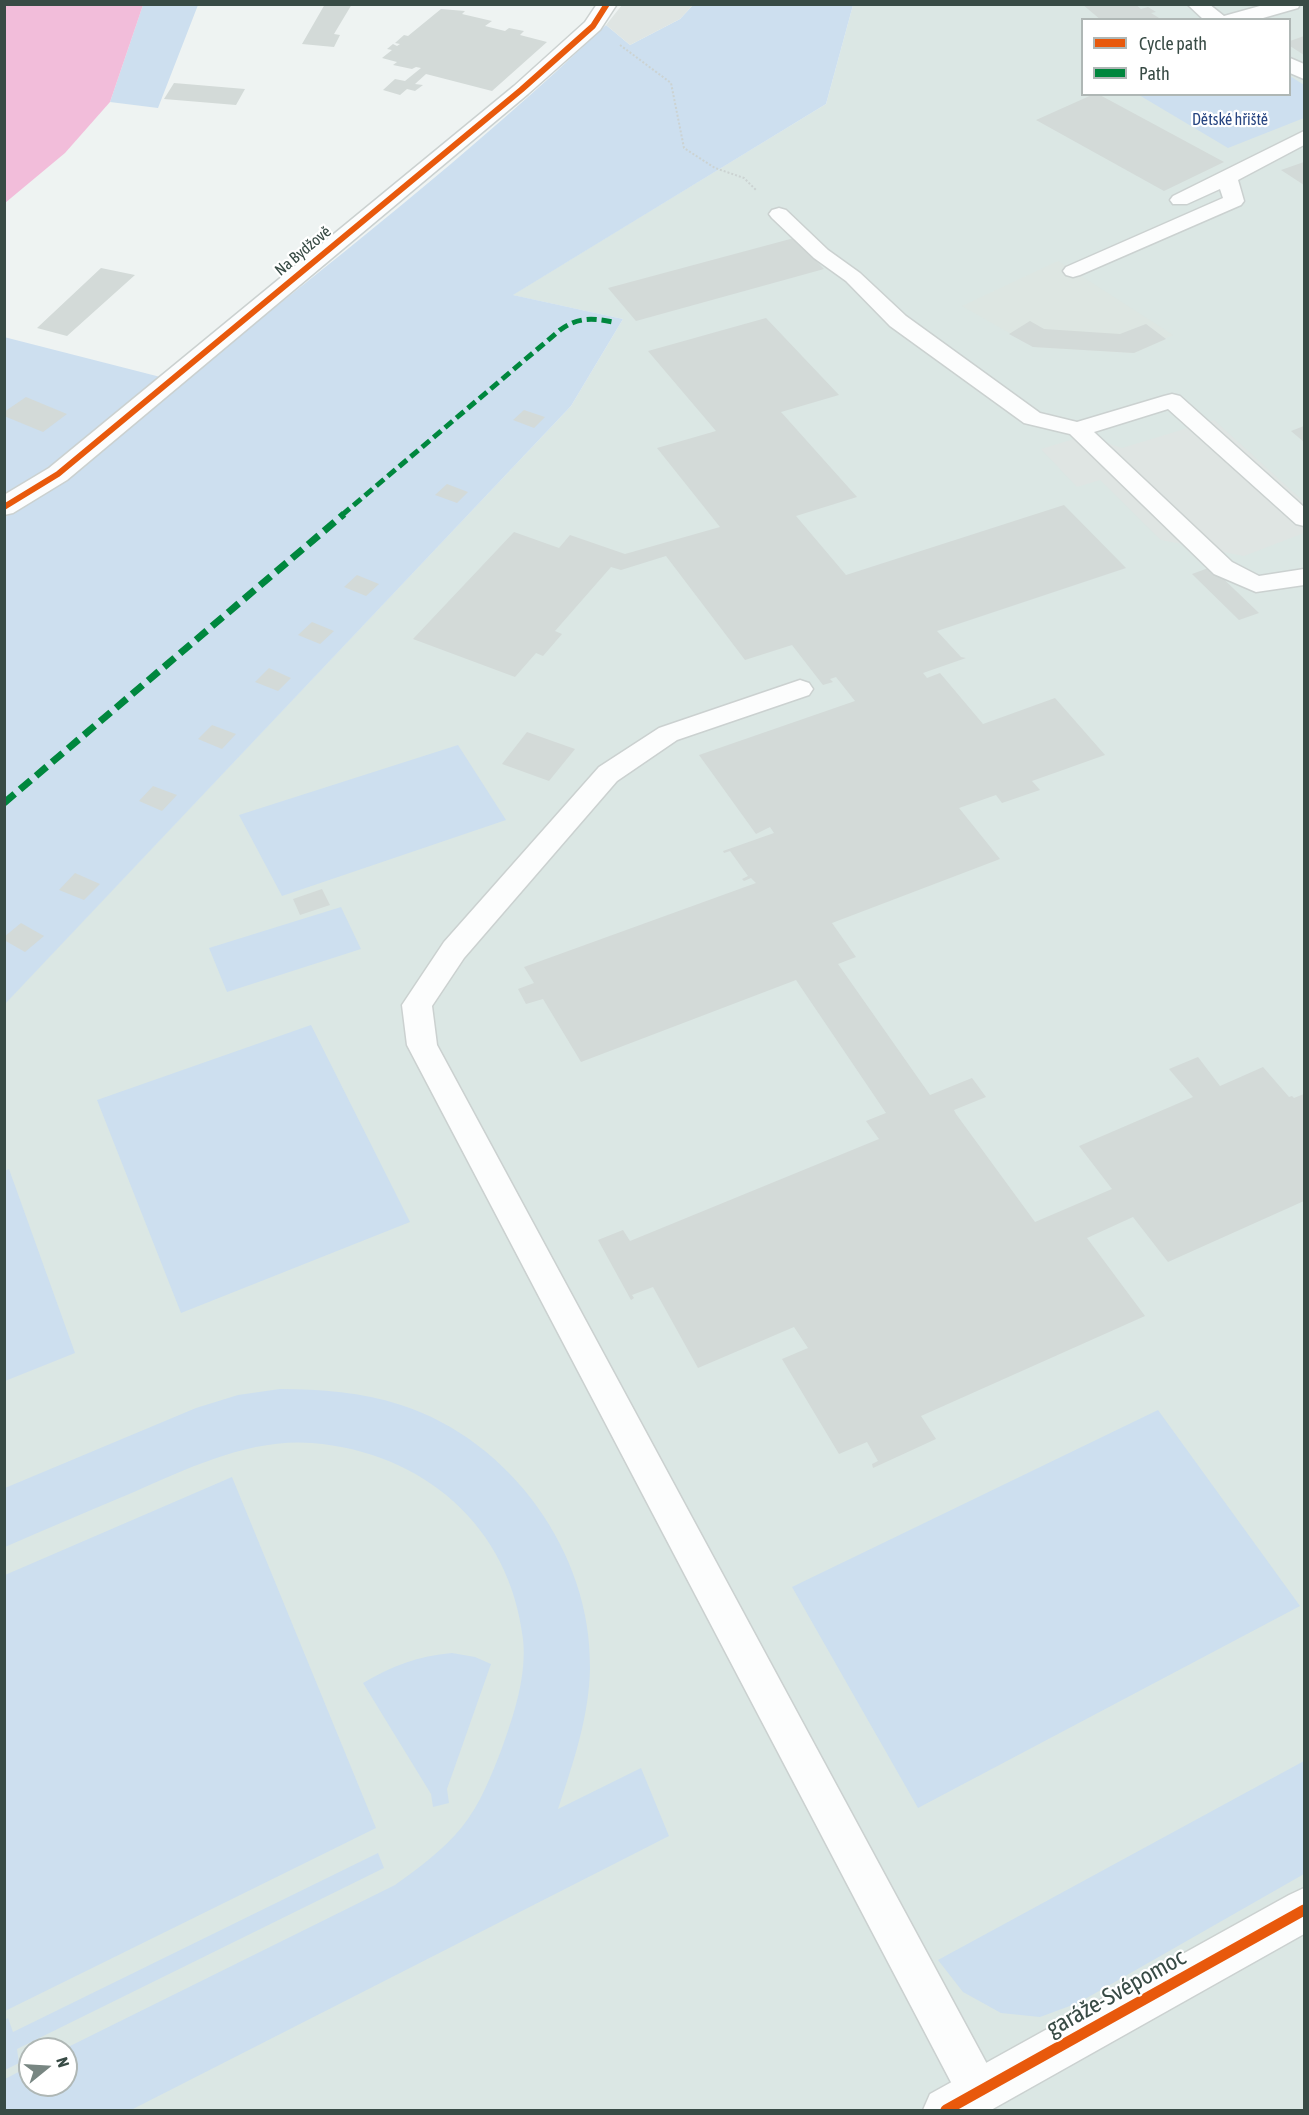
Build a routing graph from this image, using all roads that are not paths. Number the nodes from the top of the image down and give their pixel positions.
1 (607, 4) edge
2 (1196, 4) edge
3 (1291, 4) edge
4 (1214, 18) edge
5 (1240, 18) edge
6 (1291, 65) edge
7 (1305, 73) edge
8 (1305, 136) edge
9 (1227, 178) junction
10 (1180, 200) dead end
11 (779, 214) dead end
12 (1073, 271) dead end
13 (1078, 429) junction
14 (4, 507) edge
15 (1305, 519) edge
16 (1305, 577) edge
17 (800, 689) dead end
18 (1305, 1910) edge
19 (963, 2101) edge

1 - 14 street, Na Bydžově
2 - 4 street
3 - 5 street
6 - 7 street
8 - 9 lane
9 - 10 lane
9 - 12 lane
11 - 13 lane
13 - 15 lane
13 - 16 lane
17 - 19 lane
18 - 19 street, garáže-Svépomoc

